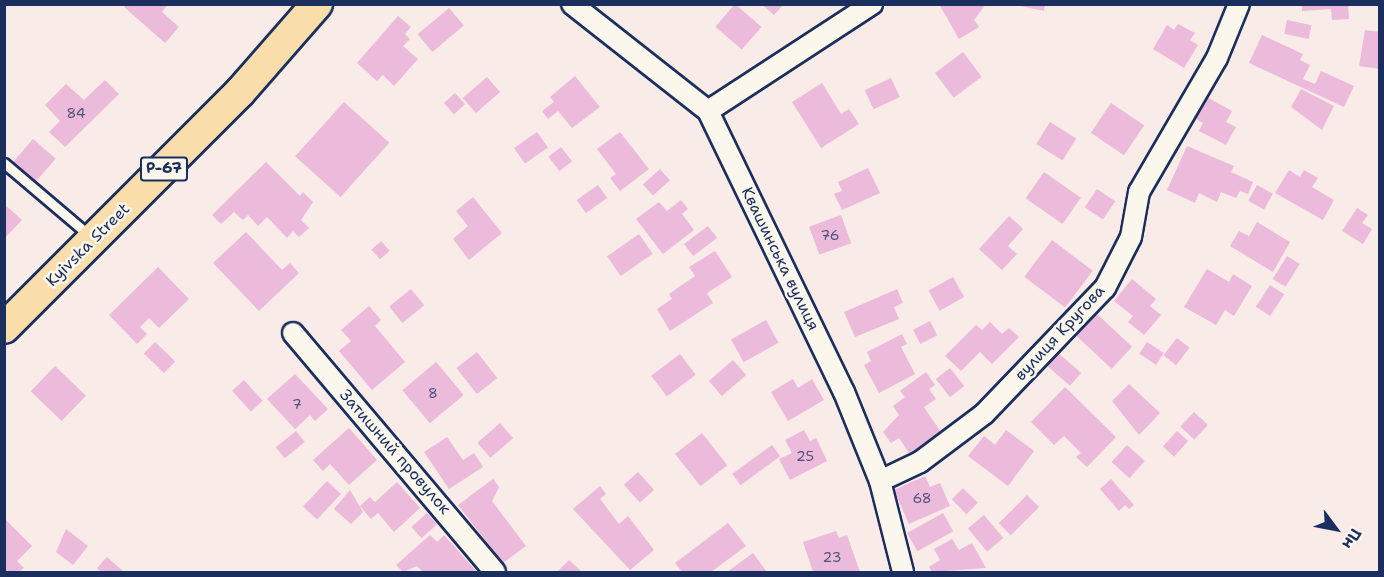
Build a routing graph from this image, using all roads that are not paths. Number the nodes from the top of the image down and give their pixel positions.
1 (317, 4) edge
2 (572, 4) edge
3 (873, 4) edge
4 (1239, 4) edge
5 (708, 111) junction
6 (4, 163) edge
7 (94, 240) junction
8 (4, 328) edge
9 (293, 333) dead end
10 (880, 481) junction
11 (495, 573) edge
12 (903, 573) edge

1 - 7 main road, Kyivska Street / Р-67
2 - 5 street, Квашинська вулиця
3 - 5 street
4 - 10 street, вулиця Кругова
5 - 10 street, Квашинська вулиця
6 - 7 lane
7 - 8 main road, Kyivska Street / Р-67
9 - 11 street, Затишний провулок
10 - 12 street, Квашинська вулиця

